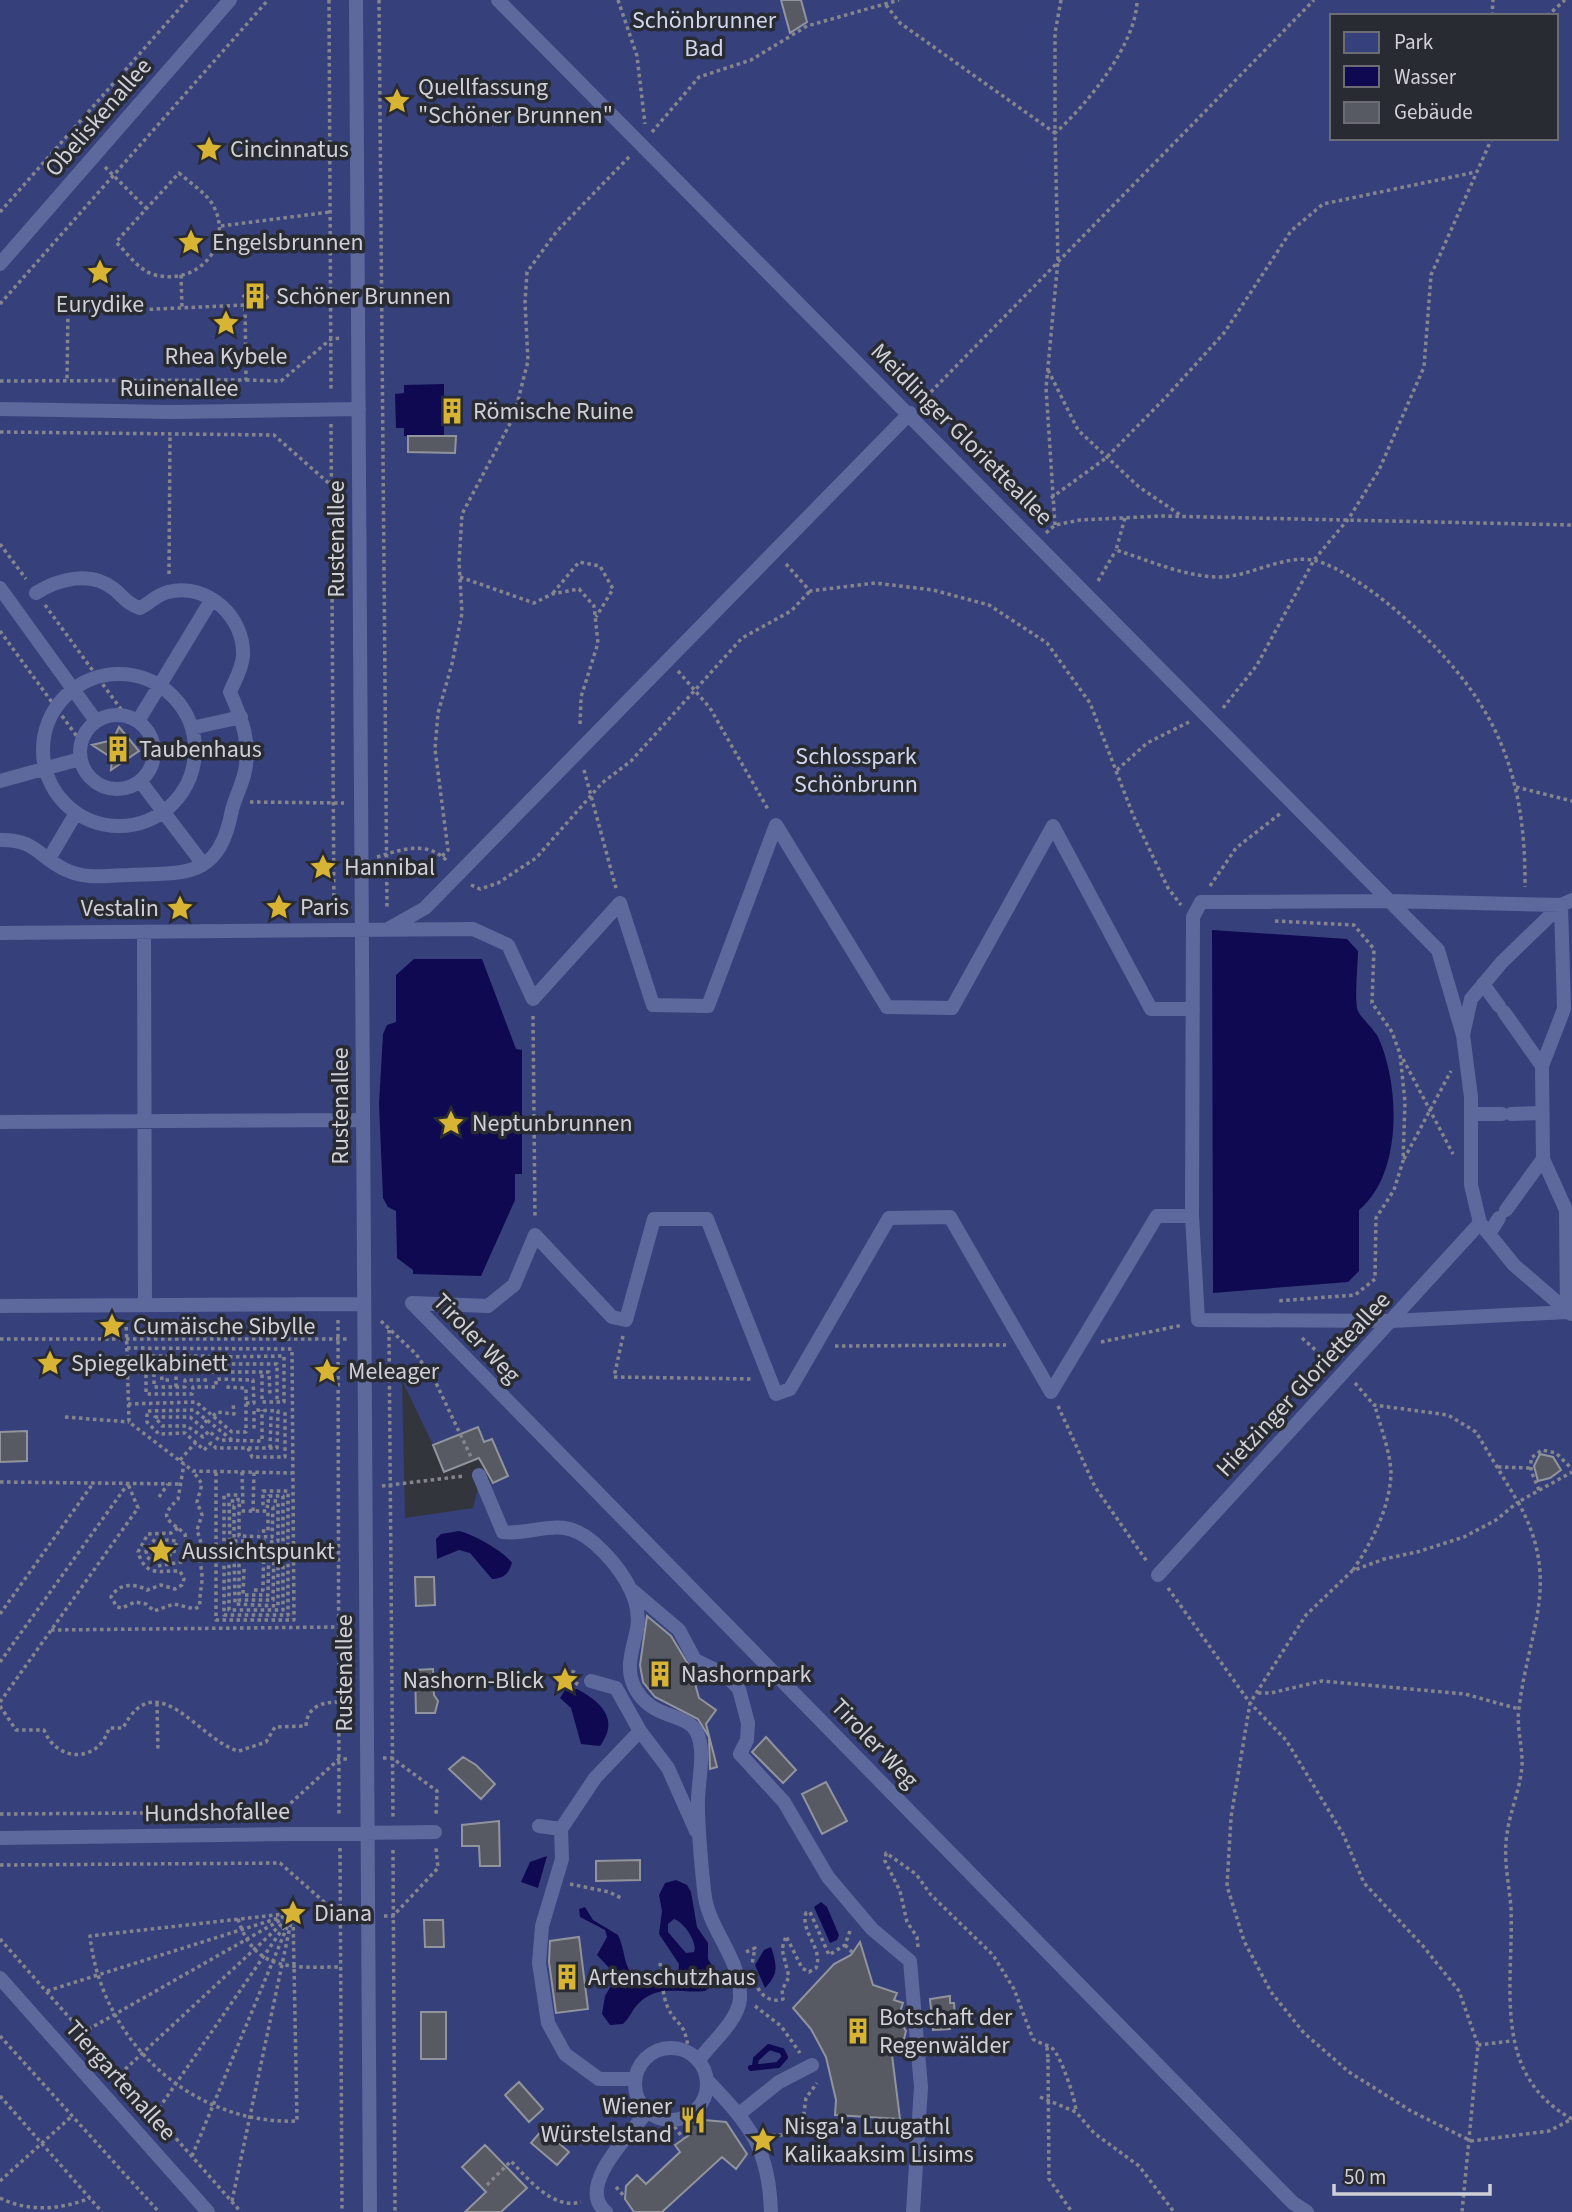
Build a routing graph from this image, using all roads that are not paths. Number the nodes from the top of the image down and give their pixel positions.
1 (230, 0) edge
2 (356, 0) edge
3 (498, 0) edge
4 (0, 264) edge
5 (0, 409) edge
6 (359, 409) junction
7 (910, 413) junction
8 (0, 588) edge
9 (36, 593) road end
10 (212, 599) junction
11 (160, 685) junction
12 (73, 689) junction
13 (241, 717) junction
14 (132, 718) junction
15 (96, 721) junction
16 (192, 728) junction
17 (80, 759) junction
18 (45, 769) junction
19 (0, 781) edge
20 (140, 781) junction
21 (164, 812) junction
22 (76, 813) junction
23 (0, 840) edge
24 (50, 857) junction
25 (203, 864) junction
26 (1391, 901) junction
27 (1566, 903) edge
28 (387, 929) junction
29 (362, 930) junction
30 (144, 932) junction
31 (0, 933) edge
32 (1483, 984) junction
33 (1193, 1009) junction
34 (1463, 1035) junction
35 (1542, 1066) junction
36 (1542, 1113) junction
37 (1471, 1114) junction
38 (363, 1120) junction
39 (144, 1121) junction
40 (0, 1122) edge
41 (1543, 1158) junction
42 (1192, 1216) junction
43 (1484, 1229) junction
44 (365, 1304) junction
45 (145, 1305) junction
46 (0, 1306) edge
47 (1570, 1313) edge
48 (1392, 1321) junction
49 (480, 1475) road end
50 (1158, 1575) road end
51 (631, 1589) junction
52 (591, 1681) dead end
53 (640, 1731) junction
54 (539, 1826) dead end
55 (561, 1829) junction
56 (435, 1832) road end
57 (368, 1833) junction
58 (0, 1838) edge
59 (699, 1838) junction
60 (0, 1978) edge
61 (694, 2056) junction
62 (812, 2065) road end
63 (635, 2079) junction
64 (708, 2081) junction
65 (647, 2112) junction
66 (739, 2114) junction
67 (208, 2212) edge
68 (370, 2212) edge
69 (606, 2212) edge
70 (771, 2212) edge
71 (913, 2212) edge
72 (1307, 2212) edge

1 - 4 street, Obeliskenallee
2 - 6 street, Rustenallee
3 - 7 street, Meidlinger Glorietteallee
5 - 6 street, Ruinenallee
6 - 29 street, Rustenallee
7 - 26 street, Meidlinger Glorietteallee
7 - 28 street
8 - 12 street
9 - 10 street
10 - 11 street
10 - 13 street
11 - 12 street
11 - 14 street
11 - 16 street
12 - 15 street
12 - 18 street
13 - 16 street
13 - 25 street
14 - 15 street
14 - 20 street
15 - 17 street
16 - 21 street
17 - 18 street
17 - 20 street
18 - 19 street
18 - 22 street
20 - 21 street
21 - 22 street
21 - 25 street
22 - 24 street
23 - 24 street
24 - 25 street
26 - 27 street
26 - 33 street
26 - 34 street, Meidlinger Glorietteallee
27 - 32 street
27 - 35 street
28 - 29 street
28 - 33 street
29 - 30 street
29 - 38 street, Rustenallee
30 - 31 street
30 - 39 street
32 - 34 street
32 - 35 street
33 - 42 street
34 - 37 street
35 - 36 street
36 - 37 street
36 - 41 street
37 - 43 street
38 - 39 street
38 - 44 street, Rustenallee
39 - 40 street
39 - 45 street
41 - 43 street, Hietzinger Glorietteallee
41 - 47 street
42 - 48 street
42 - 72 street, Tiroler Weg
43 - 47 street
43 - 48 street, Hietzinger Glorietteallee
44 - 45 street
44 - 57 street, Rustenallee
45 - 46 street
47 - 48 street
48 - 50 street, Hietzinger Glorietteallee
49 - 51 street
51 - 59 street
51 - 71 street
52 - 53 street
53 - 55 street
53 - 59 street
54 - 55 street
55 - 63 street
56 - 57 street, Hundshofallee
57 - 58 street, Hundshofallee
57 - 68 street, Rustenallee
59 - 61 street
60 - 67 street, Tiergartenallee
61 - 63 street
61 - 64 street
62 - 66 street
63 - 65 street
64 - 65 street
64 - 66 street
65 - 69 street
66 - 70 street

